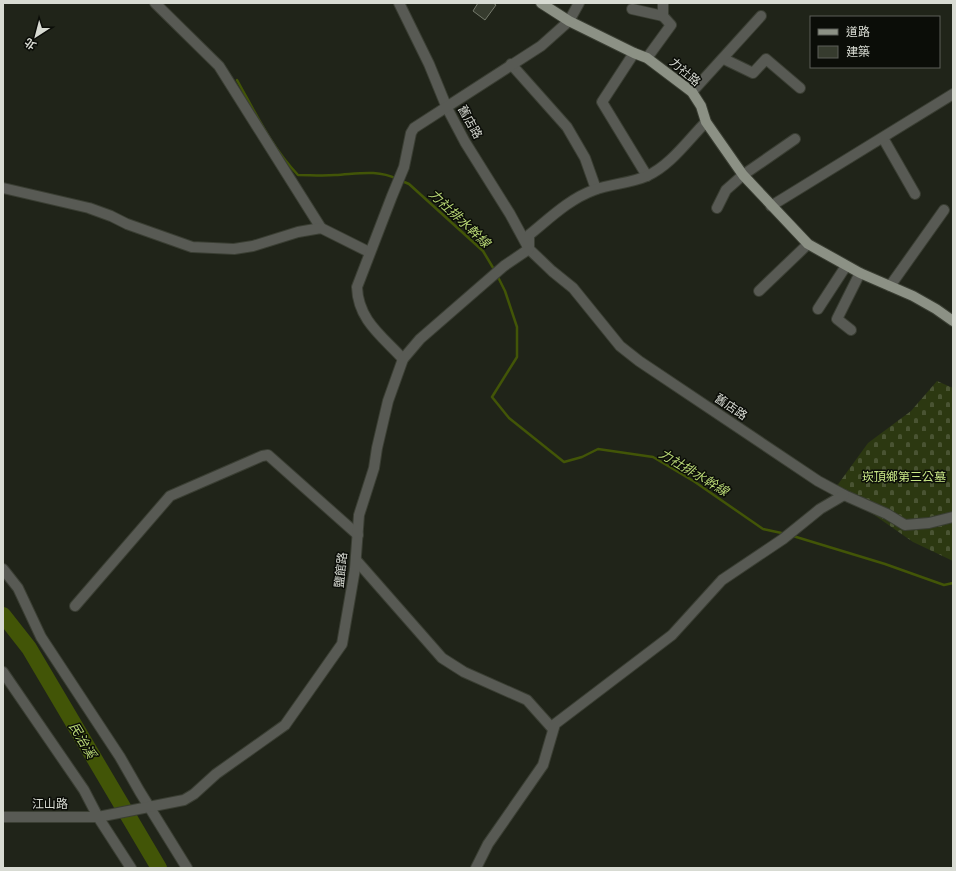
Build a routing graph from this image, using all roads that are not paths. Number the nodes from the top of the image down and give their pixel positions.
1 (155, 3) edge
2 (399, 3) edge
3 (541, 3) edge
4 (578, 3) edge
5 (663, 3) edge
6 (632, 9) dead end
7 (663, 16) junction
8 (761, 16) dead end
9 (569, 21) junction
10 (634, 53) junction
11 (647, 58) junction
12 (724, 59) junction
13 (511, 64) junction
14 (800, 88) dead end
15 (692, 92) junction
16 (953, 94) edge
17 (447, 108) junction
18 (706, 122) junction
19 (794, 138) dead end
20 (883, 138) junction
21 (743, 175) junction
22 (647, 176) junction
23 (3, 188) edge
24 (596, 189) junction
25 (915, 194) dead end
26 (771, 206) junction
27 (717, 208) dead end
28 (944, 210) dead end
29 (321, 228) junction
30 (808, 244) junction
31 (528, 249) junction
32 (369, 252) junction
33 (846, 266) junction
34 (860, 273) junction
35 (890, 286) junction
36 (759, 290) dead end
37 (818, 308) dead end
38 (953, 321) edge
39 (851, 330) dead end
40 (403, 359) junction
41 (844, 495) junction
42 (953, 517) edge
43 (358, 535) junction
44 (356, 560) junction
45 (3, 569) edge
46 (75, 606) dead end
47 (3, 672) edge
48 (552, 728) junction
49 (147, 808) junction
50 (3, 817) edge
51 (98, 817) junction
52 (131, 868) edge
53 (187, 868) edge
54 (476, 868) edge

1 - 29 street
2 - 17 street, 舊店路
3 - 9 main road, 力社路
4 - 9 street
5 - 7 street
6 - 7 street
7 - 11 street
8 - 12 street
9 - 10 main road, 力社路
9 - 13 street
10 - 11 main road, 力社路
10 - 22 street
11 - 15 main road, 力社路
12 - 14 street
12 - 15 street
13 - 17 street
13 - 24 street
15 - 18 main road, 力社路
16 - 20 street
17 - 31 street, 舊店路
17 - 32 street
18 - 21 main road, 力社路
18 - 22 street
19 - 21 street
20 - 25 street
20 - 26 street
21 - 26 main road, 力社路
21 - 27 street
22 - 24 street
23 - 29 street
24 - 31 street
26 - 30 main road, 力社路
28 - 35 street
29 - 32 street
30 - 33 main road, 力社路
30 - 36 street
31 - 40 street, 鹽館路
31 - 41 street, 舊店路
32 - 40 street
33 - 34 main road, 力社路
33 - 37 street
34 - 35 main road, 力社路
34 - 39 street
35 - 38 main road, 力社路
40 - 43 street, 鹽館路
41 - 42 street, 舊店路
41 - 48 street
43 - 44 street, 鹽館路
43 - 46 street
44 - 48 street
44 - 49 street, 鹽館路
45 - 49 street
47 - 51 street
48 - 54 street
49 - 51 street, 鹽館路
49 - 53 street
50 - 51 street, 江山路
51 - 52 street

